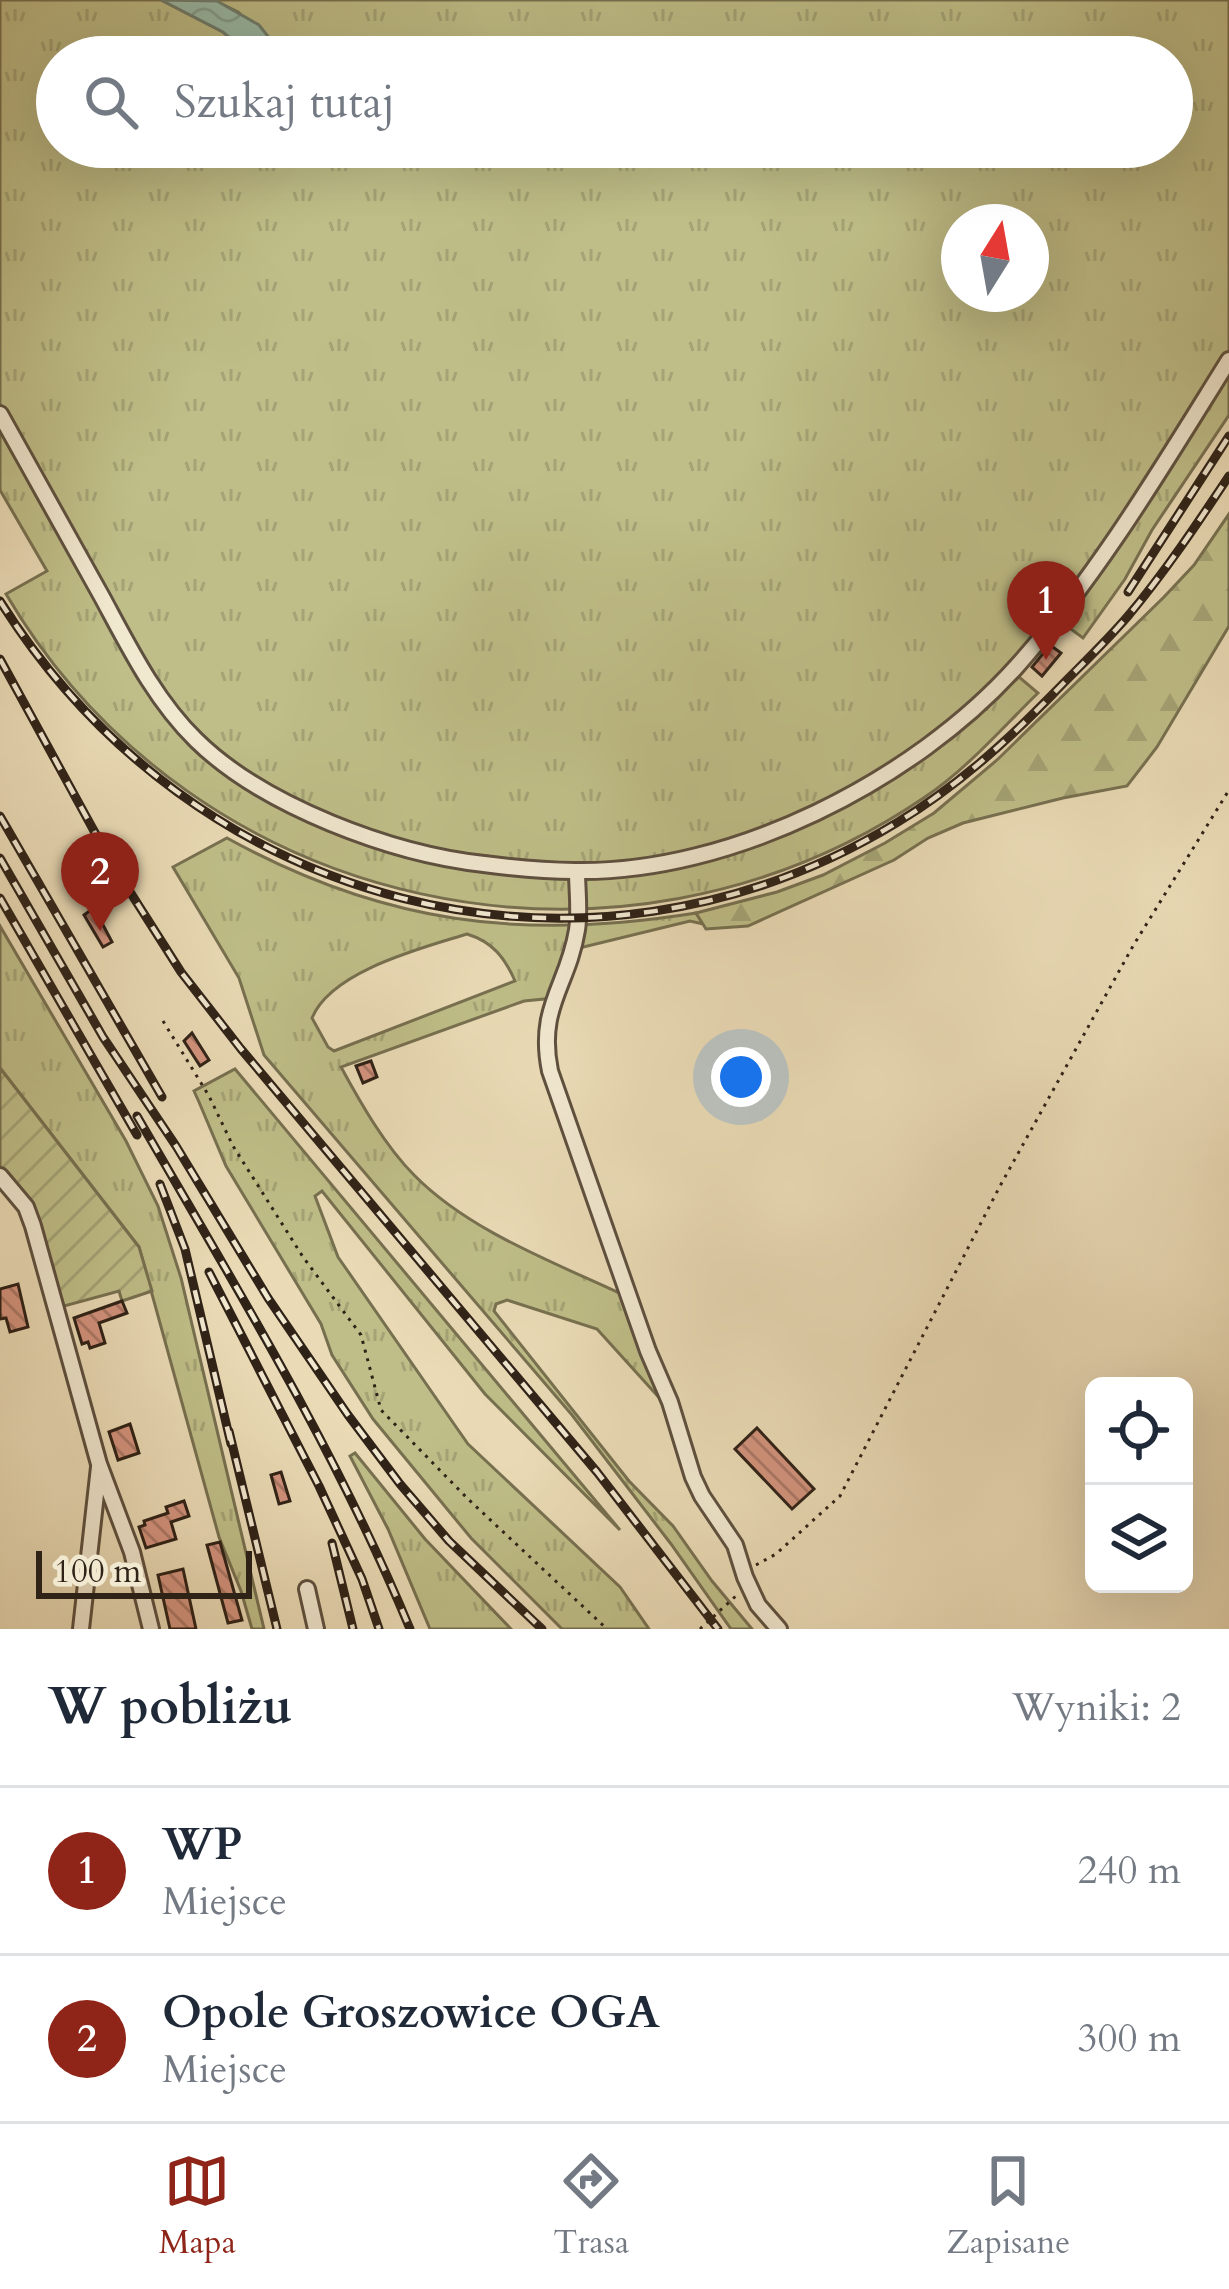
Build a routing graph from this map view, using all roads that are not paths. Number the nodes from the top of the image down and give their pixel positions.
1 (1229, 360) edge
2 (0, 414) edge
3 (577, 871) junction
4 (0, 1176) edge
5 (99, 1464) junction
6 (307, 1588) dead end
7 (81, 1629) edge
8 (151, 1629) edge
9 (316, 1629) edge
10 (779, 1629) edge

1 - 3 street
2 - 3 street
3 - 10 street
4 - 5 street
5 - 7 street
5 - 8 street
6 - 9 street

